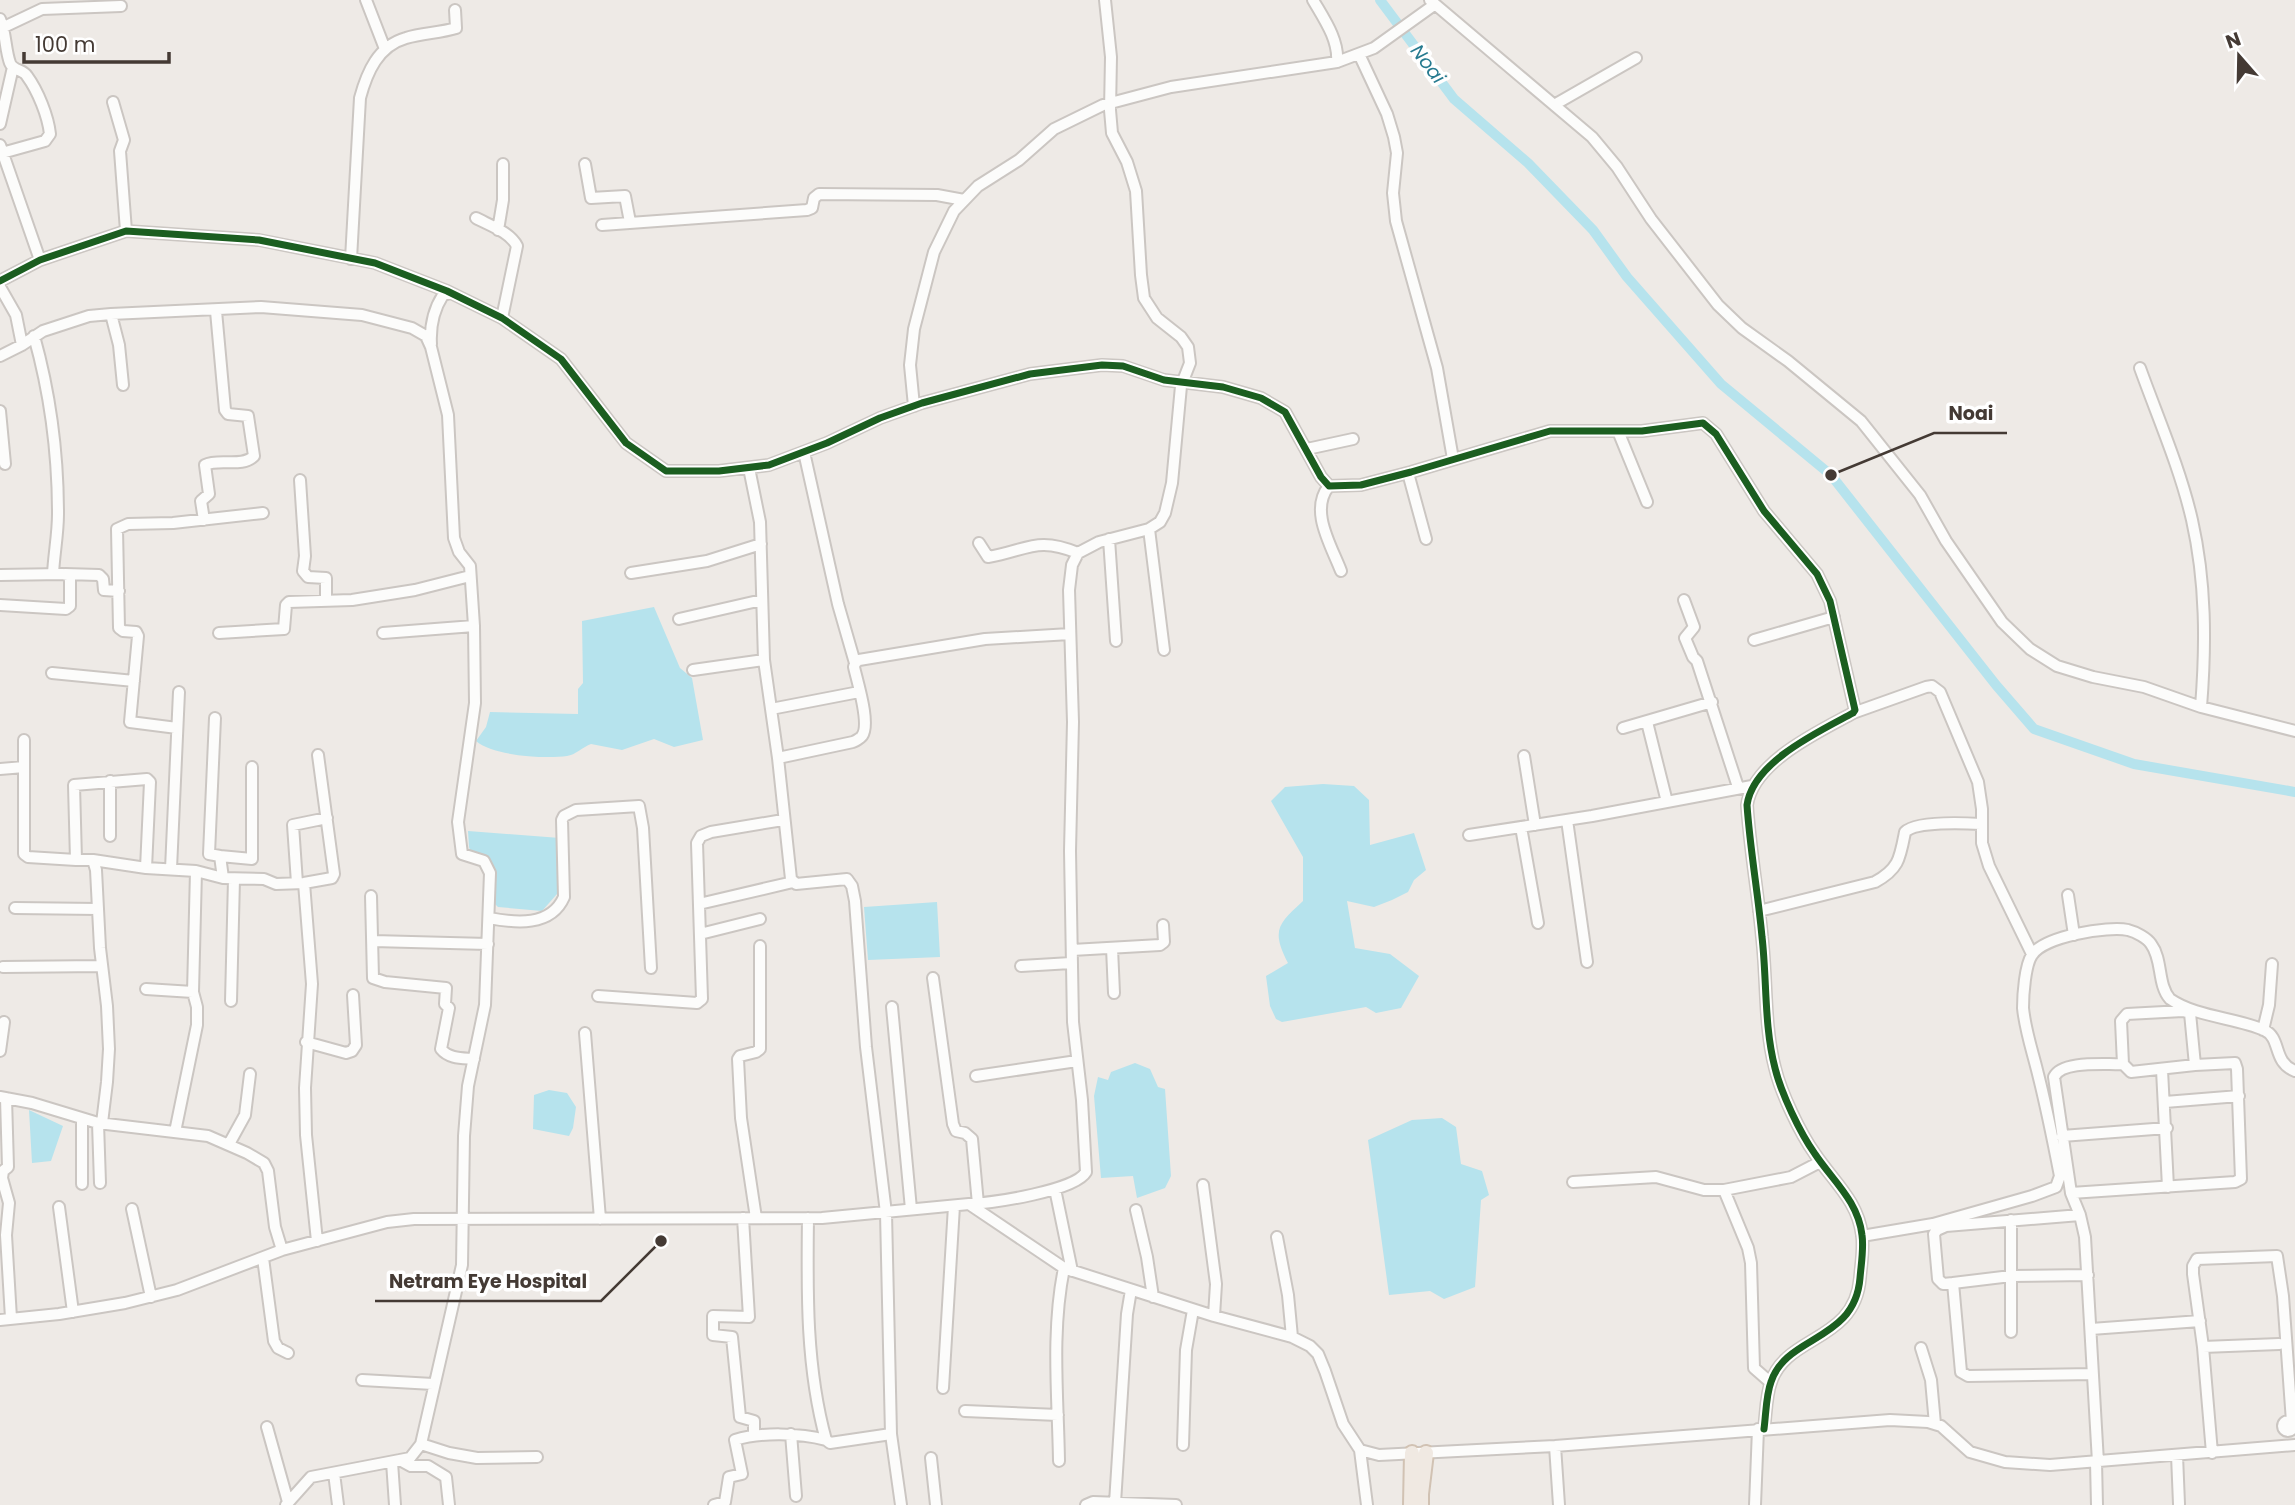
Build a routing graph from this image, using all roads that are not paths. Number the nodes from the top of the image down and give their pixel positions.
1 (366, 0) edge
2 (1105, 0) edge
3 (1313, 0) edge
4 (1432, 3) edge
5 (121, 6) dead end
6 (455, 10) dead end
7 (2, 23) edge
8 (385, 49) junction
9 (1359, 54) junction
10 (1636, 58) dead end
11 (1337, 62) junction
12 (13, 67) junction
13 (113, 102) dead end
14 (1110, 103) junction
15 (1554, 104) junction
16 (0, 124) edge
17 (1, 149) edge
18 (503, 164) dead end
19 (584, 164) dead end
20 (11, 183) junction
21 (0, 187) edge
22 (964, 200) junction
23 (476, 218) dead end
24 (630, 222) junction
25 (602, 225) dead end
26 (498, 230) junction
27 (126, 231) junction
28 (351, 259) junction
29 (40, 260) junction
30 (0, 281) edge
31 (0, 287) edge
32 (451, 293) junction
33 (216, 311) junction
34 (111, 314) junction
35 (502, 318) junction
36 (34, 337) junction
37 (22, 345) junction
38 (431, 347) junction
39 (0, 356) edge
40 (2140, 368) dead end
41 (1183, 382) junction
42 (123, 385) dead end
43 (914, 406) junction
44 (0, 411) edge
45 (1618, 430) junction
46 (1353, 439) dead end
47 (1307, 449) junction
48 (804, 452) junction
49 (1453, 459) junction
50 (5, 464) dead end
51 (749, 468) junction
52 (1408, 473) junction
53 (300, 480) dead end
54 (1329, 486) junction
55 (1647, 502) dead end
56 (263, 513) dead end
57 (204, 520) junction
58 (1149, 529) junction
59 (1109, 539) junction
60 (1426, 539) dead end
61 (979, 543) dead end
62 (761, 544) junction
63 (1078, 553) junction
64 (1340, 571) dead end
65 (631, 573) dead end
66 (52, 574) junction
67 (65, 574) junction
68 (0, 575) edge
69 (470, 576) junction
70 (119, 591) junction
71 (326, 600) junction
72 (762, 600) junction
73 (1684, 600) dead end
74 (0, 606) edge
75 (1834, 617) junction
76 (679, 619) dead end
77 (474, 626) junction
78 (219, 633) dead end
79 (383, 633) dead end
80 (1070, 634) junction
81 (1754, 640) dead end
82 (1116, 641) dead end
83 (1164, 650) dead end
84 (764, 660) junction
85 (855, 663) junction
86 (693, 670) dead end
87 (52, 673) dead end
88 (134, 681) junction
89 (180, 692) dead end
90 (859, 692) junction
91 (1712, 702) junction
92 (2202, 707) junction
93 (771, 709) junction
94 (1853, 713) junction
95 (215, 718) dead end
96 (1647, 722) junction
97 (177, 728) junction
98 (1623, 728) dead end
99 (2295, 731) edge
100 (24, 740) dead end
101 (318, 755) dead end
102 (1524, 756) dead end
103 (778, 758) junction
104 (24, 767) junction
105 (252, 767) dead end
106 (0, 769) edge
107 (110, 781) junction
108 (1752, 786) junction
109 (1738, 787) junction
110 (1667, 802) junction
111 (327, 818) junction
112 (783, 820) junction
113 (1567, 820) junction
114 (1981, 824) junction
115 (1535, 825) junction
116 (1521, 827) junction
117 (1469, 835) dead end
118 (110, 836) dead end
119 (220, 856) junction
120 (76, 860) junction
121 (93, 860) junction
122 (146, 868) junction
123 (171, 869) junction
124 (196, 871) junction
125 (229, 879) junction
126 (793, 882) junction
127 (300, 883) junction
128 (371, 895) dead end
129 (2068, 895) dead end
130 (699, 904) junction
131 (15, 908) dead end
132 (98, 909) junction
133 (1759, 911) junction
134 (489, 918) junction
135 (760, 919) dead end
136 (1538, 923) dead end
137 (1163, 925) dead end
138 (700, 934) junction
139 (2074, 934) junction
140 (373, 941) junction
141 (488, 944) junction
142 (760, 946) dead end
143 (1112, 948) junction
144 (1072, 950) junction
145 (2032, 954) junction
146 (1587, 962) dead end
147 (1072, 963) junction
148 (2272, 964) dead end
149 (102, 966) junction
150 (3, 967) dead end
151 (1021, 967) dead end
152 (651, 968) dead end
153 (933, 978) dead end
154 (146, 989) dead end
155 (193, 992) junction
156 (1114, 993) dead end
157 (353, 995) dead end
158 (598, 996) dead end
159 (231, 1001) dead end
160 (892, 1007) dead end
161 (4, 1022) dead end
162 (2263, 1030) junction
163 (585, 1033) dead end
164 (306, 1042) junction
165 (0, 1051) edge
166 (474, 1059) junction
167 (1077, 1061) junction
168 (2123, 1064) junction
169 (2196, 1065) junction
170 (2162, 1070) junction
171 (2295, 1071) edge
172 (250, 1074) dead end
173 (976, 1076) dead end
174 (2239, 1096) junction
175 (3, 1097) edge
176 (2165, 1102) junction
177 (82, 1119) junction
178 (100, 1123) junction
179 (2166, 1128) junction
180 (175, 1132) junction
181 (2062, 1136) junction
182 (229, 1144) junction
183 (1820, 1162) junction
184 (1573, 1182) dead end
185 (100, 1183) dead end
186 (82, 1184) dead end
187 (1203, 1185) dead end
188 (2168, 1187) junction
189 (1055, 1189) junction
190 (1724, 1190) junction
191 (2071, 1193) junction
192 (974, 1204) junction
193 (954, 1206) junction
194 (59, 1207) dead end
195 (132, 1209) dead end
196 (911, 1209) junction
197 (1136, 1210) dead end
198 (886, 1213) junction
199 (2080, 1215) junction
200 (743, 1218) junction
201 (756, 1218) junction
202 (808, 1218) junction
203 (600, 1219) junction
204 (463, 1220) junction
205 (2011, 1220) junction
206 (1862, 1236) junction
207 (1277, 1237) dead end
208 (317, 1241) junction
209 (282, 1251) junction
210 (263, 1258) junction
211 (2278, 1259) junction
212 (1068, 1269) junction
213 (2088, 1275) junction
214 (2011, 1276) junction
215 (1953, 1283) junction
216 (1131, 1290) junction
217 (2289, 1296) edge
218 (151, 1297) junction
219 (1153, 1297) junction
220 (1193, 1310) junction
221 (73, 1312) junction
222 (1214, 1316) junction
223 (5, 1319) edge
224 (2200, 1321) junction
225 (2091, 1329) junction
226 (2011, 1332) dead end
227 (1292, 1337) junction
228 (2279, 1344) junction
229 (2203, 1347) junction
230 (1922, 1348) dead end
231 (288, 1353) dead end
232 (2291, 1367) edge
233 (2093, 1374) junction
234 (362, 1380) dead end
235 (1770, 1382) junction
236 (433, 1384) junction
237 (943, 1388) dead end
238 (965, 1411) dead end
239 (1058, 1415) junction
240 (1935, 1424) junction
241 (2289, 1425) junction
242 (267, 1427) dead end
243 (1761, 1429) junction
244 (791, 1434) junction
245 (891, 1434) junction
246 (754, 1435) junction
247 (826, 1440) junction
248 (421, 1444) junction
249 (1183, 1445) dead end
250 (2291, 1445) edge
251 (1555, 1446) junction
252 (1360, 1450) junction
253 (1419, 1453) junction
254 (2212, 1453) junction
255 (2177, 1455) junction
256 (537, 1457) dead end
257 (930, 1458) dead end
258 (396, 1461) junction
259 (1059, 1461) dead end
260 (2097, 1462) junction
261 (334, 1473) junction
262 (796, 1496) dead end
263 (287, 1503) edge
264 (1120, 1504) edge
265 (2179, 1504) edge
266 (338, 1505) edge
267 (395, 1505) edge
268 (449, 1505) edge
269 (715, 1505) edge
270 (901, 1505) edge
271 (936, 1505) edge
272 (1086, 1505) edge
273 (1177, 1505) edge
274 (1182, 1505) edge
275 (1367, 1505) edge
276 (1411, 1505) edge
277 (1421, 1505) edge
278 (1559, 1505) edge
279 (1755, 1505) edge
280 (2097, 1505) edge

1 - 8 street
2 - 14 street
3 - 11 street
4 - 9 street
4 - 15 street
5 - 7 street
6 - 8 street
7 - 12 street
8 - 28 street
9 - 11 street
9 - 49 street
10 - 15 street
11 - 14 street
12 - 16 street
12 - 17 street
13 - 27 street
14 - 22 street
14 - 41 street
15 - 92 street
17 - 20 street
18 - 26 street
19 - 24 street
20 - 21 street
20 - 29 street
22 - 24 street
22 - 43 street
23 - 26 street
24 - 25 street
26 - 35 street
27 - 28 street
27 - 29 street
28 - 32 street
29 - 30 street
31 - 37 street
32 - 35 street
32 - 38 street
33 - 34 street
33 - 38 street
33 - 57 street
34 - 36 street
34 - 42 street
35 - 51 street
36 - 37 street
36 - 66 street
37 - 39 street
38 - 69 street
40 - 92 street
41 - 43 street
41 - 47 street
41 - 58 street
43 - 48 street
44 - 50 street
45 - 49 street
45 - 55 street
45 - 75 street
46 - 47 street
47 - 54 street
48 - 51 street
48 - 85 street
49 - 52 street
51 - 62 street
52 - 54 street
52 - 60 street
53 - 71 street
54 - 64 street
56 - 57 street
57 - 70 street
58 - 59 street
58 - 83 street
59 - 63 street
59 - 82 street
61 - 63 street
62 - 65 street
62 - 72 street
63 - 80 street
66 - 67 street
66 - 68 street
67 - 70 street
67 - 74 street
69 - 71 street
69 - 77 street
70 - 88 street
71 - 78 street
72 - 76 street
72 - 84 street
73 - 91 street
75 - 81 street
75 - 94 street
77 - 79 street
77 - 134 street
80 - 85 street
80 - 144 street
84 - 86 street
84 - 93 street
85 - 90 street
87 - 88 street
88 - 97 street
89 - 97 street
90 - 93 street
90 - 103 street
91 - 96 street
91 - 109 street
92 - 99 street
93 - 103 street
94 - 108 street
94 - 114 street
95 - 119 street
96 - 98 street
96 - 110 street
97 - 123 street
100 - 104 street
101 - 111 street
102 - 115 street
103 - 112 street
104 - 106 street
104 - 120 street
105 - 119 street
107 - 118 street
107 - 120 street
107 - 122 street
108 - 109 street
108 - 133 street
109 - 110 street
110 - 113 street
111 - 127 street
111 - 127 street
112 - 126 street
112 - 130 street
113 - 115 street
113 - 146 street
114 - 133 street
114 - 145 street
115 - 116 street
116 - 117 street
116 - 136 street
119 - 125 street
120 - 121 street
121 - 122 street
121 - 132 street
122 - 123 street
123 - 124 street
124 - 125 street
124 - 155 street
125 - 127 street
125 - 159 street
126 - 130 street
126 - 198 street
127 - 164 street
128 - 140 street
129 - 139 street
130 - 138 street
131 - 132 street
132 - 149 street
133 - 183 street
134 - 141 street
134 - 152 street
135 - 138 street
137 - 143 street
138 - 158 street
139 - 145 street
139 - 162 street
140 - 141 street
140 - 166 street
141 - 166 street
142 - 201 street
143 - 144 street
143 - 156 street
144 - 147 street
145 - 206 street
147 - 151 street
147 - 167 street
148 - 162 street
149 - 150 street
149 - 178 street
153 - 192 street
154 - 155 street
155 - 180 street
157 - 164 street
160 - 196 street
161 - 165 street
162 - 171 street
163 - 203 street
164 - 208 street
166 - 204 street
167 - 173 street
167 - 189 street
168 - 169 street
168 - 170 street
168 - 181 street
169 - 170 street
169 - 174 street
170 - 176 street
172 - 182 street
174 - 176 street
174 - 188 street
175 - 177 street
175 - 223 street
176 - 179 street
177 - 178 street
177 - 186 street
178 - 180 street
178 - 185 street
179 - 181 street
179 - 188 street
180 - 182 street
181 - 191 street
182 - 209 street
183 - 190 street
183 - 206 street
184 - 190 street
187 - 222 street
188 - 191 street
189 - 192 street
189 - 212 street
190 - 235 street
191 - 199 street
192 - 193 street
192 - 212 street
193 - 196 street
193 - 237 street
194 - 221 street
195 - 218 street
196 - 198 street
197 - 219 street
198 - 202 street
198 - 245 street
199 - 205 street
199 - 213 street
200 - 201 street
200 - 203 street
200 - 246 street
201 - 202 street
202 - 247 street
203 - 204 street
204 - 208 street
204 - 236 street
205 - 214 street
205 - 215 street
206 - 235 street
207 - 227 street
208 - 209 street
209 - 210 street
210 - 218 street
210 - 231 street
211 - 217 street
211 - 224 street
211 - 228 street
212 - 216 street
212 - 239 street
213 - 214 street
213 - 225 street
214 - 215 street
214 - 226 street
215 - 233 street
216 - 219 street
216 - 264 street
217 - 232 street
218 - 221 street
219 - 220 street
220 - 222 street
220 - 249 street
221 - 223 street
222 - 227 street
224 - 225 street
224 - 229 street
225 - 233 street
227 - 252 street
228 - 229 street
228 - 241 street
229 - 254 street
230 - 240 street
232 - 241 street
233 - 260 street
234 - 236 street
235 - 243 street
236 - 248 street
238 - 239 street
239 - 259 street
240 - 243 street
240 - 260 street
241 - 250 street
242 - 263 street
243 - 251 street
243 - 279 street
244 - 246 street
244 - 247 street
244 - 262 street
245 - 247 street
245 - 270 street
246 - 269 street
248 - 256 street
248 - 258 street
250 - 254 street
251 - 253 street
251 - 278 street
252 - 253 street
252 - 275 street
253 - 276 main road
253 - 277 main road
254 - 255 street
255 - 260 street
255 - 265 street
257 - 271 street
258 - 261 street
258 - 267 street
258 - 268 street
260 - 280 street
261 - 263 street
261 - 266 street
264 - 272 street
264 - 273 street
273 - 274 street

